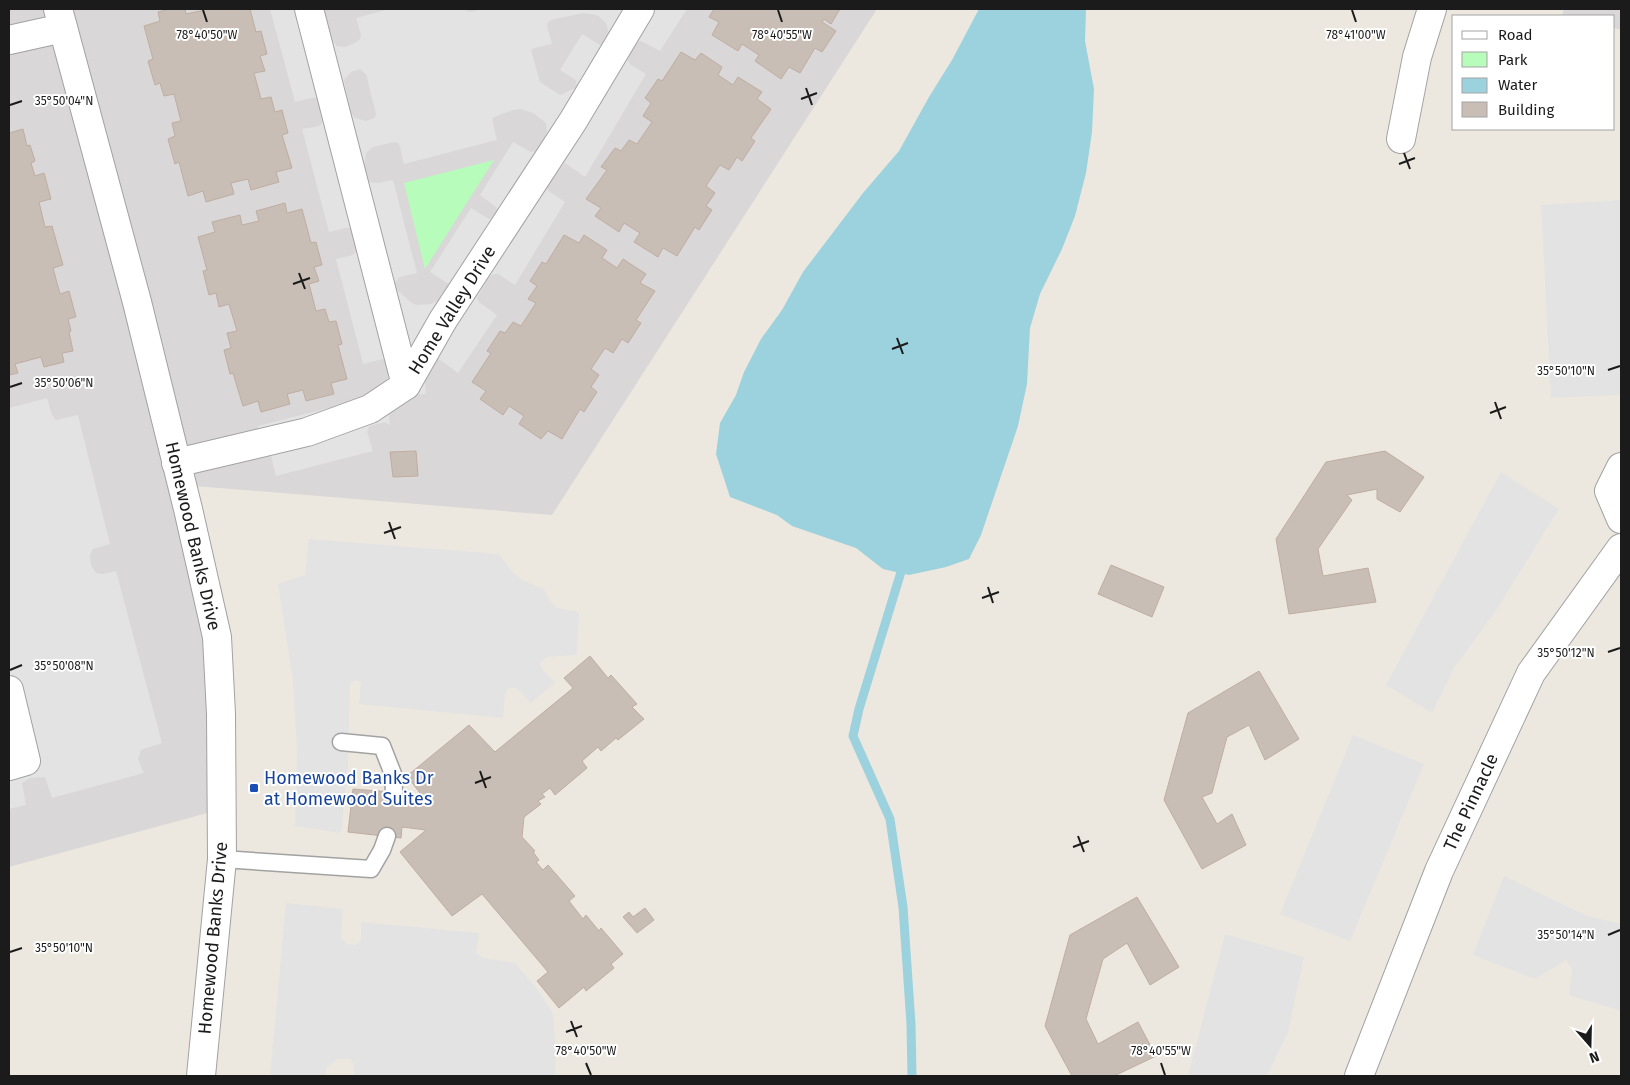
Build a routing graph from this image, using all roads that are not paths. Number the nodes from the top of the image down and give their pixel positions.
1 (309, 9) edge
2 (640, 9) edge
3 (1432, 9) edge
4 (61, 14) edge
5 (9, 40) edge
6 (1401, 138) dead end
7 (406, 384) junction
8 (176, 463) junction
9 (1621, 467) edge
10 (1621, 519) edge
11 (1621, 548) edge
12 (9, 690) edge
13 (341, 742) dead end
14 (9, 766) edge
15 (394, 792) dead end
16 (387, 836) dead end
17 (222, 859) junction
18 (202, 1076) edge
19 (1359, 1076) edge

1 - 7 street, Home Valley Drive
2 - 7 street, Home Valley Drive
3 - 6 street
4 - 5 street
4 - 8 street, Homewood Banks Drive
7 - 8 street
8 - 17 street, Homewood Banks Drive
9 - 10 street
11 - 19 street, The Pinnacle
12 - 14 street
13 - 15 lane
16 - 17 lane
17 - 18 street, Homewood Banks Drive

